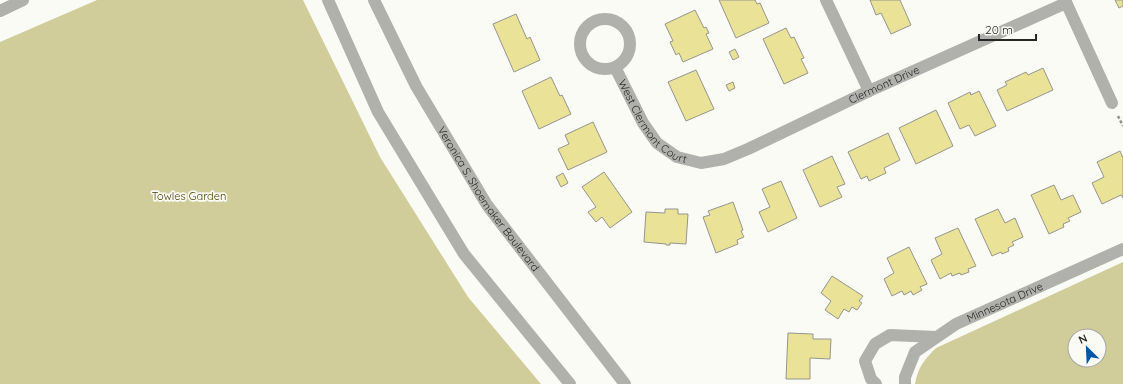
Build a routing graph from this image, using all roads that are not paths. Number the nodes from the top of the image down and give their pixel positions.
1 (23, 0) edge
2 (328, 0) edge
3 (374, 0) edge
4 (826, 0) edge
5 (1066, 1) edge
6 (0, 11) edge
7 (615, 67) junction
8 (869, 91) junction
9 (1112, 103) dead end
10 (701, 163) joint
11 (1123, 249) edge
12 (936, 337) junction
13 (905, 381) edge
14 (570, 384) edge
15 (625, 384) edge
16 (876, 384) edge

1 - 6 street
2 - 14 street
3 - 15 street, Veronica S. Shoemaker Boulevard
4 - 8 street
5 - 8 street, Clermont Drive
5 - 9 street
7 - 7 street, West Clermont Court
7 - 10 street, West Clermont Court
8 - 10 street, Clermont Drive
11 - 12 street, Minnesota Drive
12 - 13 street, Minnesota Drive
12 - 16 street

